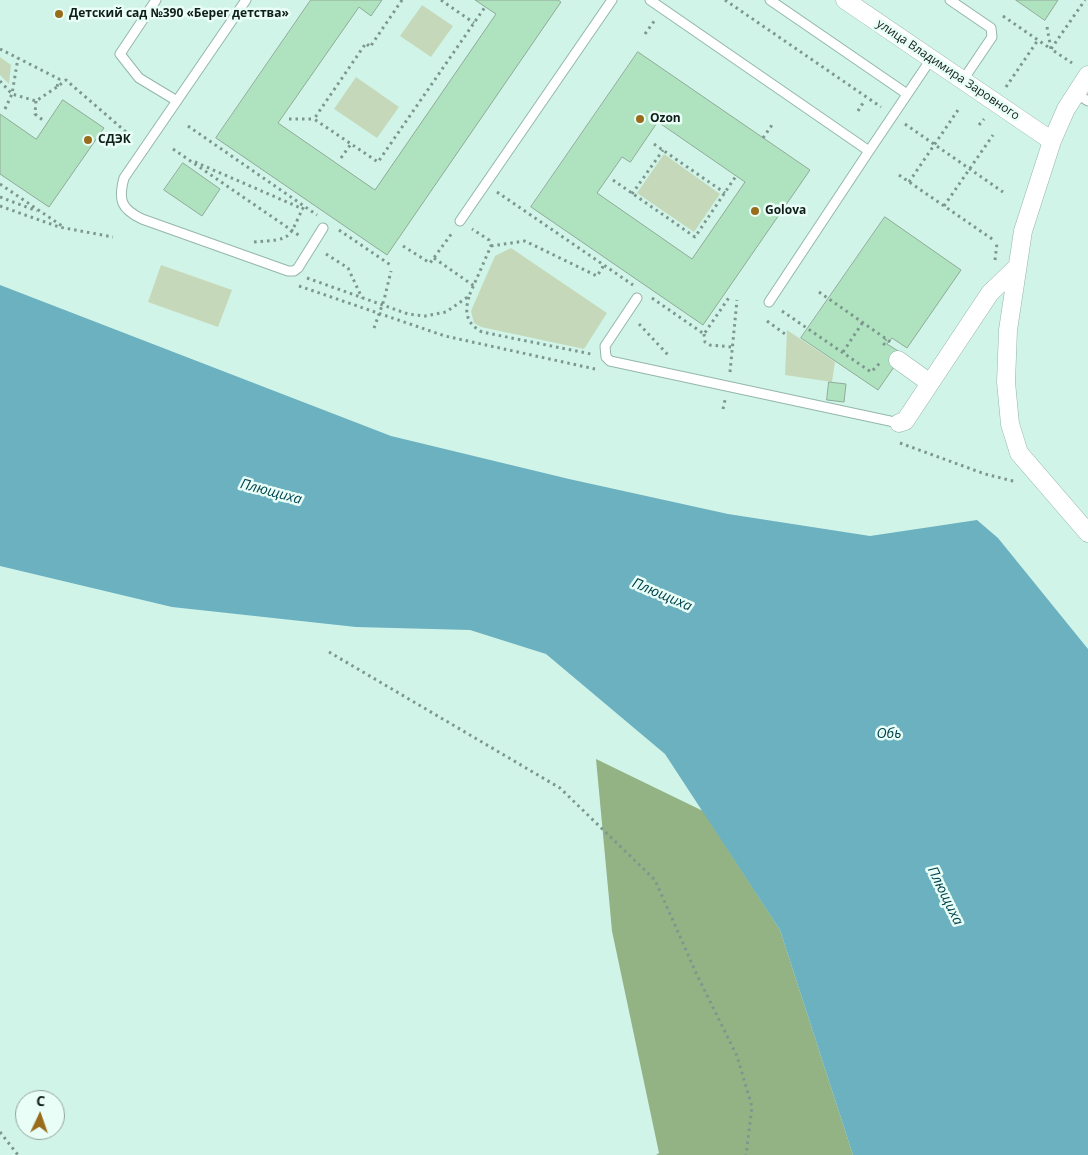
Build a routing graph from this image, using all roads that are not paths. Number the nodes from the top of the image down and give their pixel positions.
1 (156, 0) edge
2 (246, 0) edge
3 (612, 0) edge
4 (650, 0) edge
5 (770, 0) edge
6 (845, 0) edge
7 (950, 0) edge
8 (931, 59) junction
9 (1088, 75) edge
10 (963, 80) junction
11 (907, 94) junction
12 (1082, 97) edge
13 (177, 101) junction
14 (1052, 141) junction
15 (869, 151) junction
16 (460, 221) road end
17 (323, 228) dead end
18 (1016, 268) junction
19 (637, 298) dead end
20 (769, 302) dead end
21 (891, 356) road end
22 (930, 383) junction
23 (893, 421) joint
24 (1088, 533) edge

1 - 13 lane
2 - 13 lane
3 - 16 lane
4 - 15 lane
5 - 11 lane
6 - 8 street, улица Владимира Заровного
7 - 10 lane
8 - 10 street, улица Владимира Заровного
8 - 11 lane
9 - 12 street
10 - 14 street, улица Владимира Заровного
11 - 15 lane
12 - 14 street
13 - 17 lane
14 - 18 street
15 - 20 lane
18 - 22 street
18 - 24 street
19 - 23 lane
21 - 22 street
22 - 23 street

